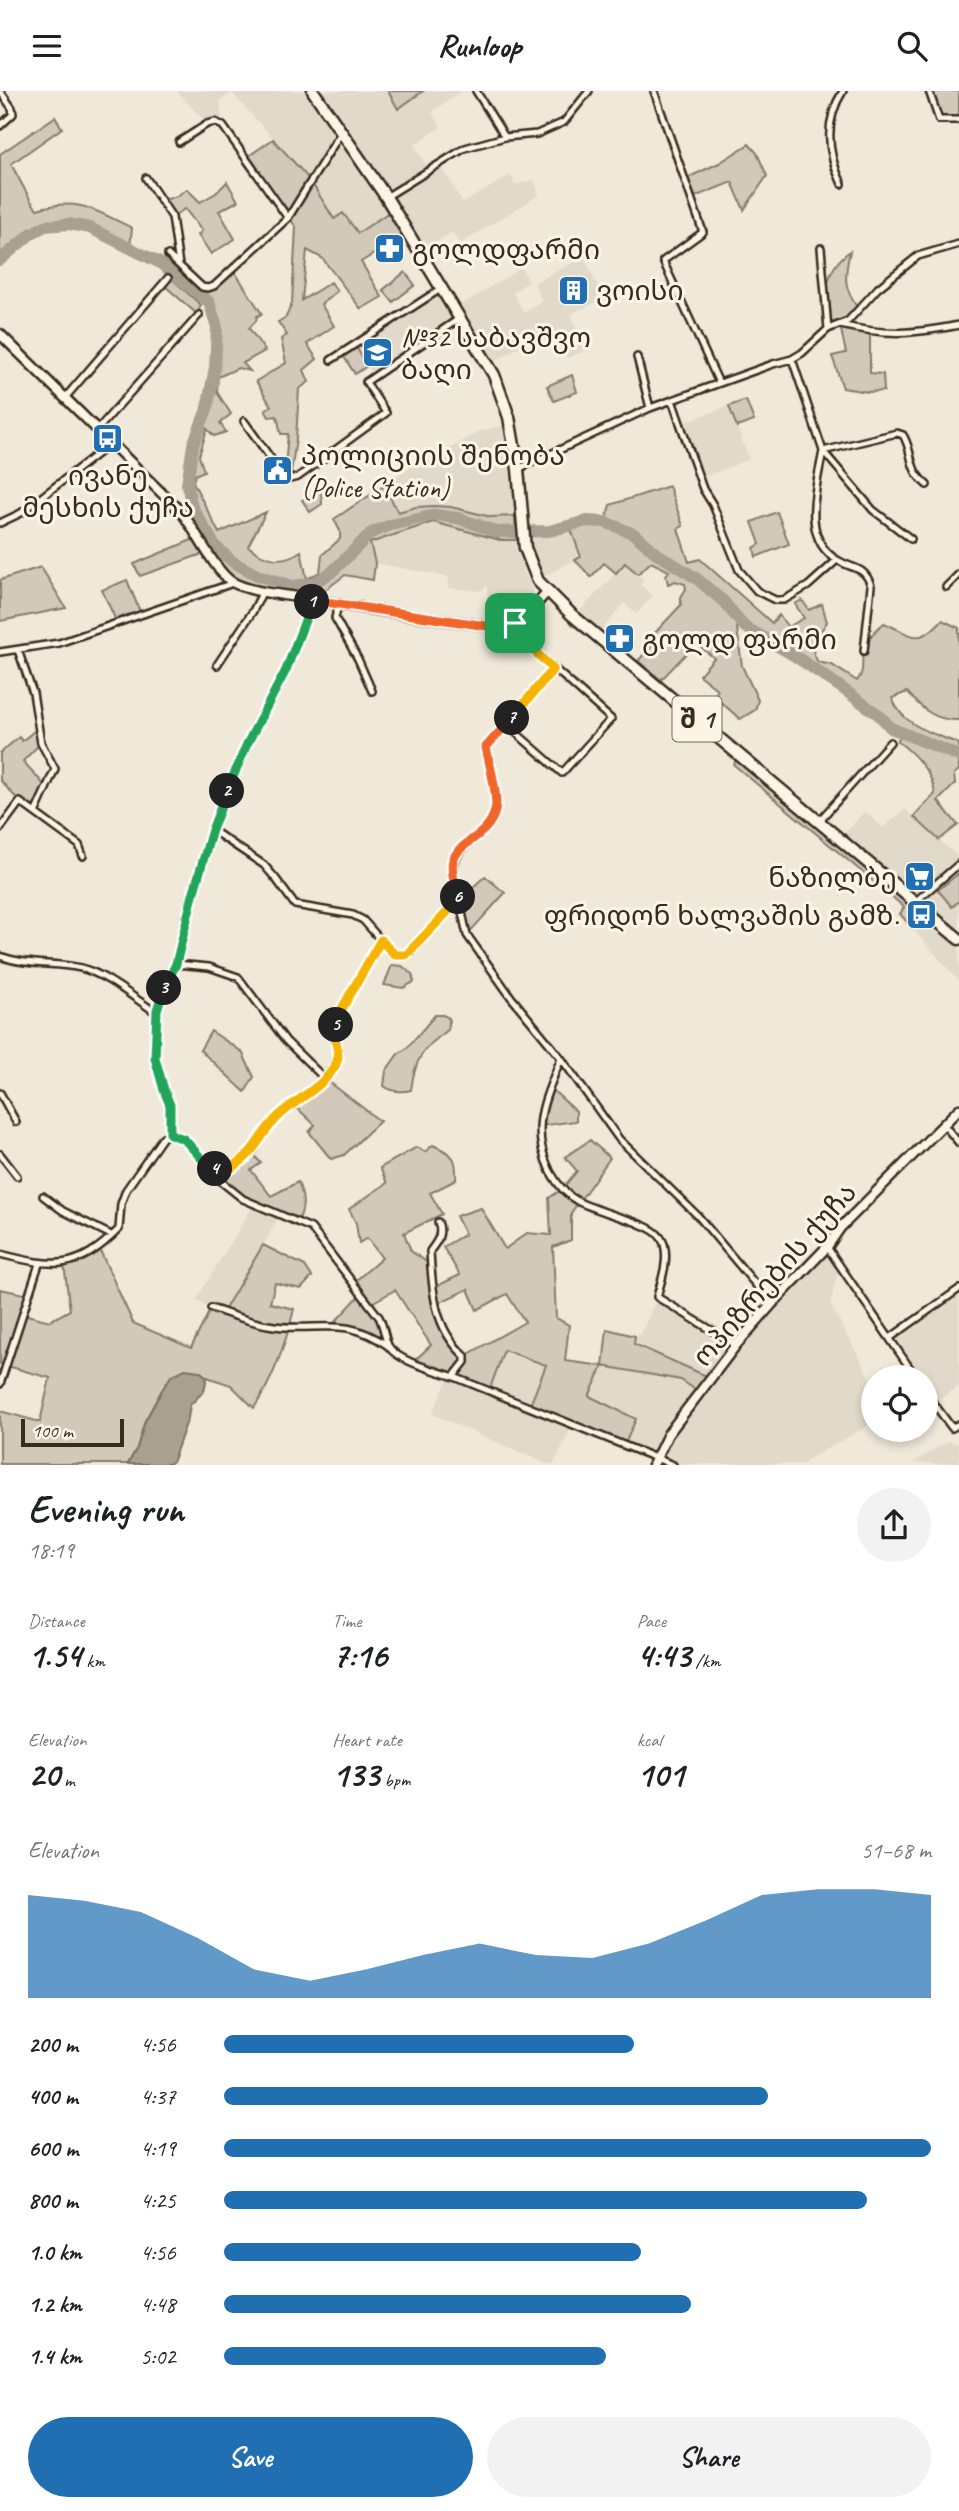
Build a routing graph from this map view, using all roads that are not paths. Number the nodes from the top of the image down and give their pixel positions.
1 (0, 91) edge
2 (313, 91) edge
3 (476, 91) edge
4 (589, 91) edge
5 (654, 91) edge
6 (843, 91) edge
7 (929, 91) edge
8 (959, 120) edge
9 (0, 126) edge
10 (342, 131) junction
11 (505, 137) junction
12 (179, 142) dead end
13 (146, 178) dead end
14 (842, 184) dead end
15 (386, 197) junction
16 (288, 218) junction
17 (959, 244) edge
18 (821, 248) dead end
19 (168, 255) dead end
20 (179, 266) junction
21 (167, 278) dead end
22 (442, 288) junction
23 (199, 315) dead end
24 (460, 318) junction
25 (840, 325) junction
26 (959, 325) edge
27 (828, 329) junction
28 (0, 334) edge
29 (637, 357) dead end
30 (792, 359) junction
31 (331, 360) dead end
32 (719, 383) junction
33 (64, 399) junction
34 (672, 400) junction
35 (650, 408) junction
36 (244, 421) dead end
37 (97, 430) junction
38 (110, 444) junction
39 (823, 451) junction
40 (518, 470) junction
41 (927, 485) dead end
42 (0, 523) edge
43 (911, 539) dead end
44 (837, 561) junction
45 (959, 574) edge
46 (233, 583) junction
47 (946, 587) dead end
48 (263, 591) junction
49 (547, 592) junction
50 (312, 600) junction
51 (338, 604) junction
52 (525, 615) junction
53 (18, 650) junction
54 (863, 651) dead end
55 (0, 653) edge
56 (217, 666) dead end
57 (553, 669) junction
58 (372, 691) dead end
59 (506, 725) junction
60 (890, 741) dead end
61 (35, 813) junction
62 (820, 820) junction
63 (0, 829) edge
64 (212, 830) junction
65 (83, 856) dead end
66 (959, 864) edge
67 (459, 900) junction
68 (916, 901) junction
69 (959, 939) edge
70 (381, 940) junction
71 (0, 955) edge
72 (176, 964) junction
73 (157, 1013) junction
74 (561, 1058) junction
75 (324, 1078) junction
76 (0, 1093) edge
77 (959, 1109) edge
78 (16, 1122) dead end
79 (944, 1125) junction
80 (170, 1134) junction
81 (959, 1143) edge
82 (0, 1154) edge
83 (210, 1168) junction
84 (17, 1176) dead end
85 (43, 1196) dead end
86 (438, 1222) dead end
87 (111, 1235) junction
88 (827, 1247) junction
89 (0, 1254) edge
90 (39, 1264) junction
91 (959, 1289) edge
92 (772, 1304) junction
93 (211, 1308) dead end
94 (890, 1338) junction
95 (736, 1345) junction
96 (388, 1346) junction
97 (908, 1365) edge
98 (454, 1376) junction
99 (0, 1384) edge
100 (938, 1409) edge
101 (959, 1424) edge
102 (655, 1461) edge
103 (673, 1465) edge

1 - 9 street
2 - 10 highway, შ 1
3 - 11 street
4 - 11 street
5 - 32 street
6 - 14 street
7 - 8 street
10 - 15 highway, შ 1
10 - 16 street
11 - 15 street
12 - 16 street
13 - 20 street
15 - 22 highway, შ 1
16 - 20 street
17 - 25 street
18 - 27 street
19 - 20 street
21 - 33 street
22 - 24 highway, შ 1
22 - 31 street
23 - 37 street
24 - 36 street
24 - 40 highway, შ 1
25 - 26 street
25 - 27 street
27 - 30 street
28 - 33 street
29 - 35 street
30 - 32 street
30 - 39 street
32 - 34 street
33 - 37 street
34 - 35 street
34 - 44 street
35 - 40 street
37 - 38 street
38 - 42 street
38 - 46 street
39 - 41 street
39 - 43 street
39 - 44 street
40 - 49 highway, შ 1
44 - 54 street
45 - 47 street
46 - 48 street
46 - 53 street
48 - 50 street
48 - 56 street
49 - 52 street
49 - 62 highway, შ 1
50 - 51 street
50 - 64 street
51 - 52 street
51 - 58 street
52 - 57 street
53 - 55 street
53 - 61 street
57 - 59 street
57 - 59 street
59 - 67 street
60 - 62 street
61 - 63 street
61 - 65 street
62 - 68 highway, შ 1
64 - 70 street
64 - 72 street
66 - 68 street
67 - 70 street
67 - 74 street
68 - 69 highway, შ 1
70 - 75 street
71 - 73 street
72 - 73 street
72 - 75 street
73 - 80 street
74 - 92 street
74 - 95 street
75 - 83 street
76 - 78 street
77 - 79 street, ოპიზრების ქუჩა
79 - 81 street
79 - 88 street, ოპიზრების ქუჩა
80 - 83 street
80 - 87 street
82 - 84 street
83 - 96 street
85 - 87 street
86 - 98 street
87 - 90 street
88 - 92 street, ოპიზრების ქუჩა
88 - 94 street
89 - 90 street
90 - 99 street
91 - 94 street
92 - 95 street, ოპიზრების ქუჩა
93 - 96 street
94 - 97 street
95 - 102 street, ოპიზრების ქუჩა
96 - 98 street
98 - 102 street
100 - 101 street
102 - 103 street

